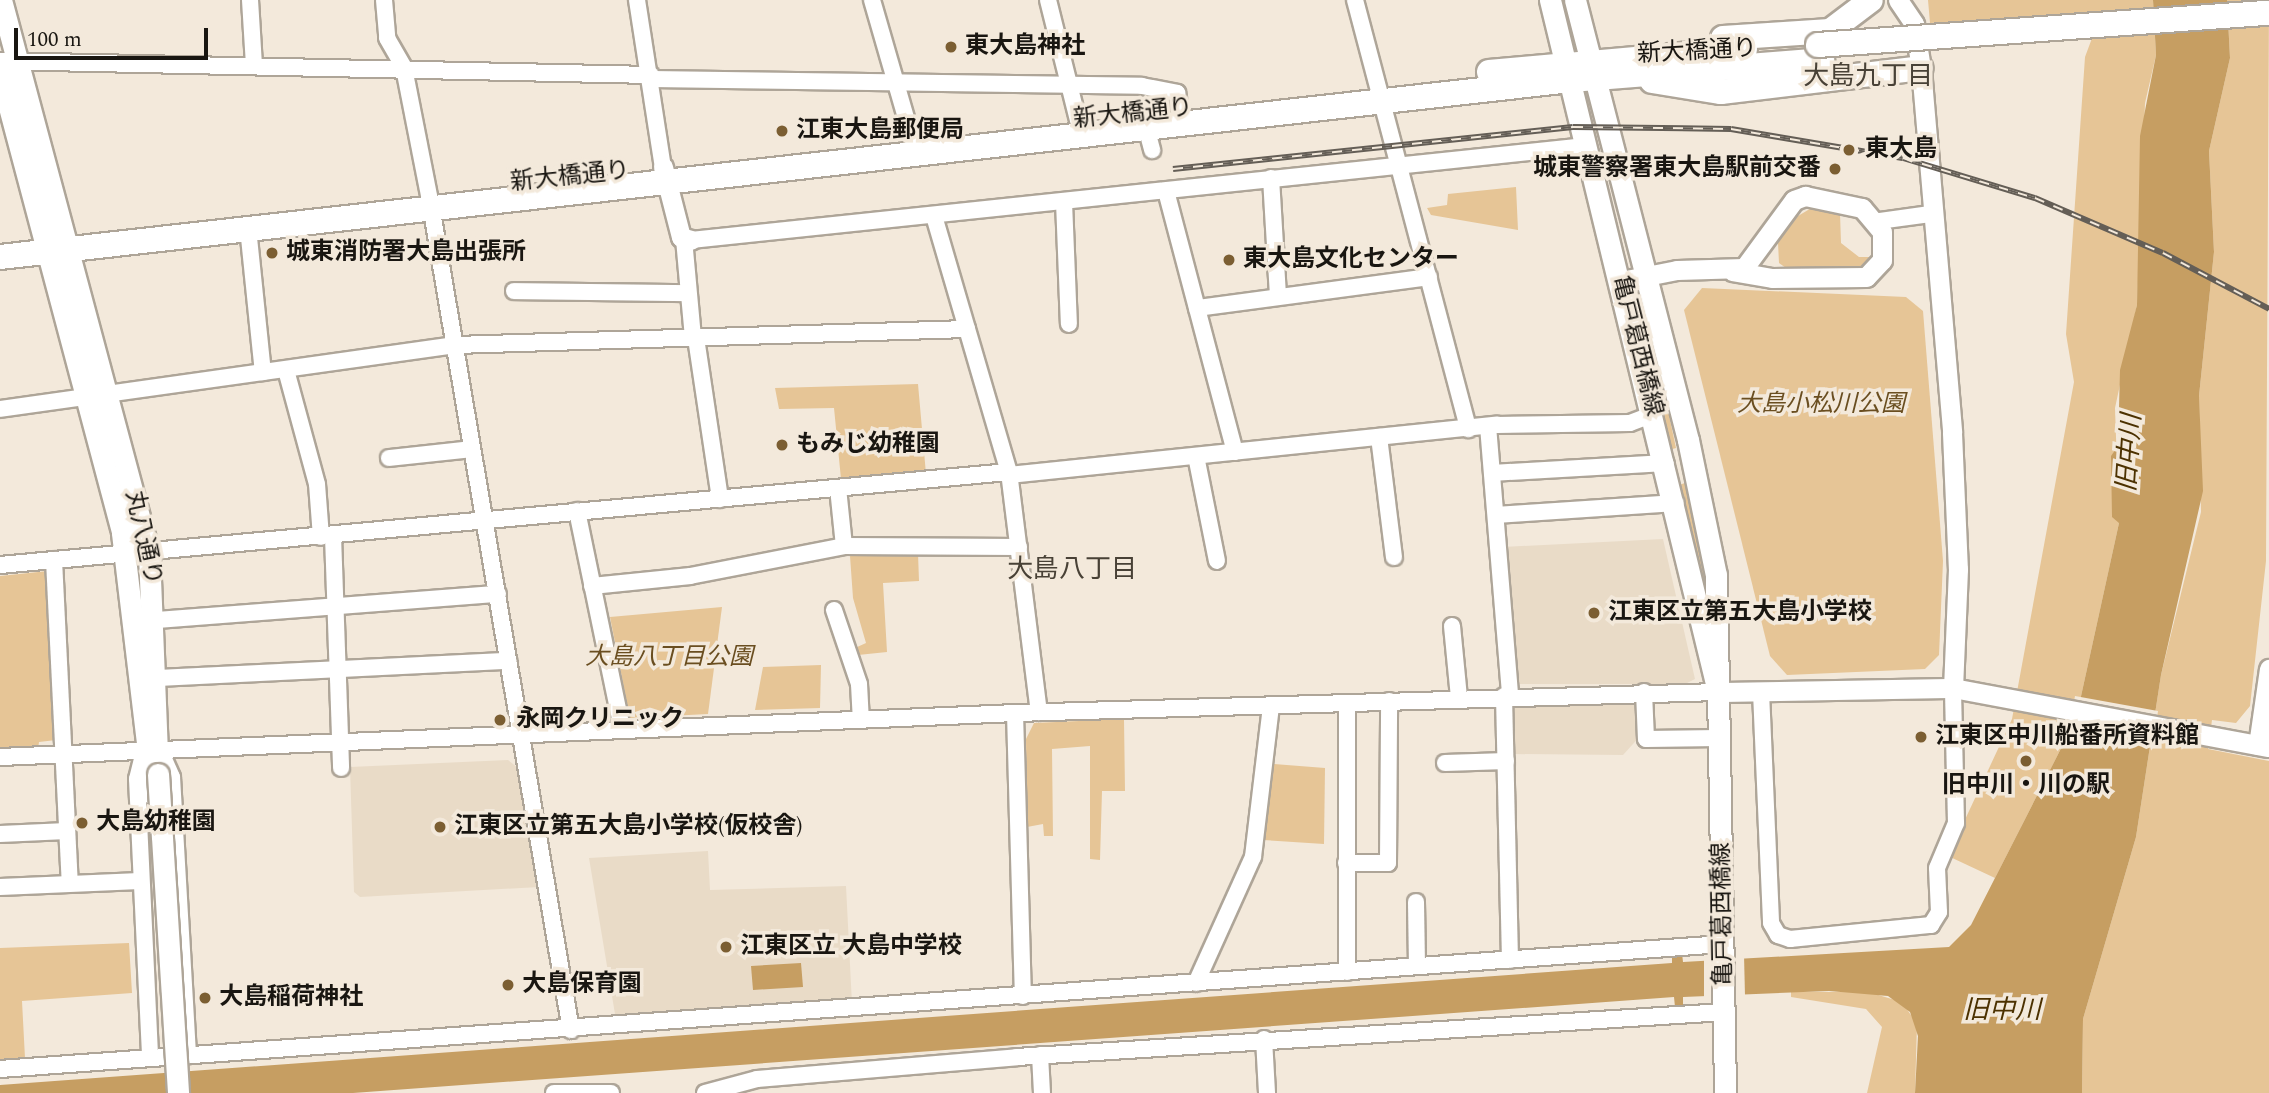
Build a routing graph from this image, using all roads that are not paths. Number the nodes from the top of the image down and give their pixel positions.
1 (1, 0) edge
2 (250, 0) edge
3 (384, 0) edge
4 (637, 0) edge
5 (872, 0) edge
6 (1048, 0) edge
7 (1355, 0) edge
8 (1550, 0) edge
9 (1574, 0) edge
10 (1871, 0) edge
11 (1898, 0) edge
12 (2269, 13) edge
13 (2269, 28) edge
14 (1820, 53) junction
15 (9, 61) edge
16 (254, 65) junction
17 (1635, 65) junction
18 (404, 68) junction
19 (1921, 68) junction
20 (1580, 70) junction
21 (0, 73) edge
22 (651, 77) junction
23 (897, 83) junction
24 (1071, 86) junction
25 (1380, 94) junction
26 (1180, 108) junction
27 (1078, 120) junction
28 (912, 139) junction
29 (1586, 145) junction
30 (1400, 164) junction
31 (667, 174) junction
32 (1270, 178) junction
33 (1166, 191) junction
34 (429, 200) junction
35 (1064, 202) junction
36 (1930, 214) junction
37 (934, 216) junction
38 (1879, 221) junction
39 (248, 228) junction
40 (1774, 231) junction
41 (687, 240) junction
42 (0, 242) edge
43 (56, 243) junction
44 (0, 257) edge
45 (1733, 271) junction
46 (1644, 275) junction
47 (1429, 277) junction
48 (1799, 278) junction
49 (1621, 281) junction
50 (514, 291) dead end
51 (686, 293) junction
52 (1278, 297) junction
53 (1197, 308) junction
54 (1069, 324) dead end
55 (967, 329) junction
56 (695, 338) junction
57 (455, 345) junction
58 (286, 370) junction
59 (262, 373) junction
60 (97, 396) junction
61 (0, 410) edge
62 (1654, 414) junction
63 (1489, 426) junction
64 (1468, 429) junction
65 (1379, 437) junction
66 (1688, 440) junction
67 (472, 449) junction
68 (1236, 452) junction
69 (1196, 456) junction
70 (389, 458) dead end
71 (1667, 466) junction
72 (1009, 473) junction
73 (1492, 473) junction
74 (1698, 484) junction
75 (838, 488) junction
76 (720, 499) junction
77 (1676, 503) junction
78 (577, 510) junction
79 (1496, 515) junction
80 (486, 520) junction
81 (327, 536) junction
82 (844, 546) junction
83 (1019, 547) junction
84 (125, 553) junction
85 (149, 554) junction
86 (1394, 557) dead end
87 (54, 559) junction
88 (1217, 561) dead end
89 (0, 565) edge
90 (592, 586) junction
91 (498, 594) junction
92 (336, 606) junction
93 (834, 610) dead end
94 (157, 620) junction
95 (1452, 626) dead end
96 (509, 661) junction
97 (338, 669) junction
98 (2269, 669) edge
99 (158, 678) junction
100 (1953, 688) junction
101 (1644, 692) junction
102 (1717, 692) junction
103 (1761, 692) junction
104 (1507, 696) junction
105 (1459, 698) junction
106 (1389, 701) junction
107 (1347, 703) junction
108 (1271, 705) junction
109 (1039, 712) junction
110 (1015, 713) junction
111 (861, 720) junction
112 (622, 729) junction
113 (522, 733) junction
114 (1718, 738) junction
115 (340, 741) junction
116 (2264, 746) edge
117 (152, 750) junction
118 (64, 753) junction
119 (0, 757) edge
120 (1506, 761) junction
121 (1445, 763) dead end
122 (341, 768) dead end
123 (155, 773) junction
124 (67, 831) junction
125 (0, 834) edge
126 (1346, 863) junction
127 (140, 881) junction
128 (70, 882) junction
129 (0, 887) edge
130 (1416, 902) dead end
131 (1723, 947) junction
132 (1510, 960) junction
133 (1417, 966) junction
134 (1347, 972) junction
135 (1196, 983) junction
136 (1023, 996) junction
137 (1725, 1010) junction
138 (571, 1030) junction
139 (1264, 1039) junction
140 (1040, 1055) junction
141 (188, 1056) junction
142 (150, 1058) junction
143 (0, 1069) edge
144 (730, 1088) edge
145 (168, 1093) edge
146 (178, 1093) edge
147 (554, 1093) edge
148 (611, 1093) edge
149 (705, 1093) edge
150 (1042, 1093) edge
151 (1267, 1093) edge
152 (1725, 1093) edge

1 - 15 main road, 丸八通り
2 - 16 street
3 - 18 street
4 - 22 street
5 - 23 street
6 - 24 street
7 - 25 street
8 - 20 main road, 亀戸葛西橋線
9 - 20 main road, 亀戸葛西橋線
10 - 17 main road
11 - 19 street
12 - 14 main road, 新大橋通り, bridge
13 - 14 main road, 新大橋通り
14 - 17 main road, 新大橋通り
15 - 16 street
15 - 43 main road, 丸八通り
16 - 18 street
17 - 19 main road
17 - 20 main road, 新大橋通り
18 - 22 street
18 - 34 street
19 - 36 street
20 - 25 main road, 新大橋通り
20 - 29 main road, 亀戸葛西橋線
20 - 46 main road, 亀戸葛西橋線
21 - 43 main road, 丸八通り
22 - 23 street
22 - 31 street
23 - 24 street
23 - 28 street
24 - 26 street
24 - 27 street
25 - 26 main road, 新大橋通り
25 - 30 street
25 - 31 main road, 新大橋通り
26 - 27 main road, 新大橋通り
27 - 28 main road, 新大橋通り
28 - 31 main road, 新大橋通り
29 - 30 street
29 - 49 main road, 亀戸葛西橋線
30 - 32 street
30 - 47 street
31 - 34 main road, 新大橋通り
31 - 41 street
32 - 33 street
32 - 52 street
33 - 35 street
33 - 53 street
34 - 39 main road, 新大橋通り
34 - 43 main road, 新大橋通り
34 - 57 street
35 - 37 street
35 - 54 street
36 - 38 street
36 - 100 street
37 - 41 street
37 - 55 street
38 - 40 street
38 - 48 street
39 - 43 main road, 新大橋通り
39 - 59 street
40 - 45 street
40 - 48 street
41 - 51 street
42 - 43 main road, 新大橋通り
43 - 44 main road, 新大橋通り
43 - 60 main road, 丸八通り
45 - 46 street
45 - 48 street
46 - 49 street
46 - 66 main road, 亀戸葛西橋線
47 - 52 street
47 - 64 street
49 - 62 main road, 亀戸葛西橋線
50 - 51 street
51 - 56 street
52 - 53 street
53 - 68 street
55 - 56 street
55 - 72 street
56 - 57 street
56 - 76 street
57 - 58 street
57 - 67 street
58 - 59 street
58 - 81 street
59 - 60 street
60 - 61 street
60 - 84 main road, 丸八通り
60 - 85 main road, 丸八通り
62 - 63 street
62 - 71 main road, 亀戸葛西橋線
63 - 64 street
63 - 73 street
64 - 65 street
65 - 68 street
65 - 86 street
66 - 71 main road
66 - 74 main road, 亀戸葛西橋線
67 - 70 street
67 - 80 street
68 - 69 street
69 - 72 street
69 - 88 street
71 - 73 street
71 - 74 main road
71 - 77 main road, 亀戸葛西橋線
72 - 75 street
72 - 83 street
73 - 79 street
74 - 102 main road, 亀戸葛西橋線
75 - 76 street
75 - 82 street
76 - 78 street
77 - 79 street
77 - 102 main road, 亀戸葛西橋線
78 - 80 street
78 - 90 street
79 - 104 street
80 - 81 street
80 - 91 street
81 - 85 street
81 - 92 street
82 - 83 street
82 - 90 street
83 - 109 street
84 - 85 street
84 - 87 street
84 - 117 main road, 丸八通り
85 - 94 main road, 丸八通り
87 - 89 street
87 - 118 street
90 - 112 street
91 - 92 street
91 - 96 street
92 - 94 street
92 - 97 street
93 - 111 street
94 - 99 main road, 丸八通り
95 - 105 street
96 - 97 street
96 - 113 street
97 - 99 street
97 - 115 street
98 - 116 street
99 - 117 main road, 丸八通り
100 - 103 street
100 - 103 street
100 - 116 street
101 - 102 street
101 - 104 street
101 - 114 street
102 - 103 street
102 - 114 main road, 亀戸葛西橋線
104 - 105 street
104 - 120 street
105 - 106 street
106 - 107 street
106 - 126 street
107 - 108 street
107 - 126 street
108 - 109 street
108 - 135 street
109 - 110 street
110 - 111 street
110 - 136 street
111 - 112 street
112 - 113 street
113 - 115 street
113 - 138 street
114 - 131 main road, 亀戸葛西橋線
115 - 117 street
115 - 122 street
117 - 118 street
117 - 123 main road, 丸八通り
117 - 127 street
117 - 141 street
118 - 119 street
118 - 124 street
120 - 121 street
120 - 132 street
123 - 145 main road, 丸八通り
123 - 146 main road, 丸八通り, bridge
124 - 125 street
124 - 128 street
126 - 134 street
127 - 128 street
127 - 142 street
128 - 129 street
130 - 133 street
131 - 132 street
131 - 137 main road, 亀戸葛西橋線
132 - 133 street
133 - 134 street
134 - 135 street
135 - 136 street
136 - 138 street
137 - 139 street
137 - 152 main road, 亀戸葛西橋線
138 - 141 street
139 - 140 street
139 - 151 street
140 - 144 street
140 - 150 street
141 - 142 street
142 - 143 street
144 - 149 street
147 - 148 street

